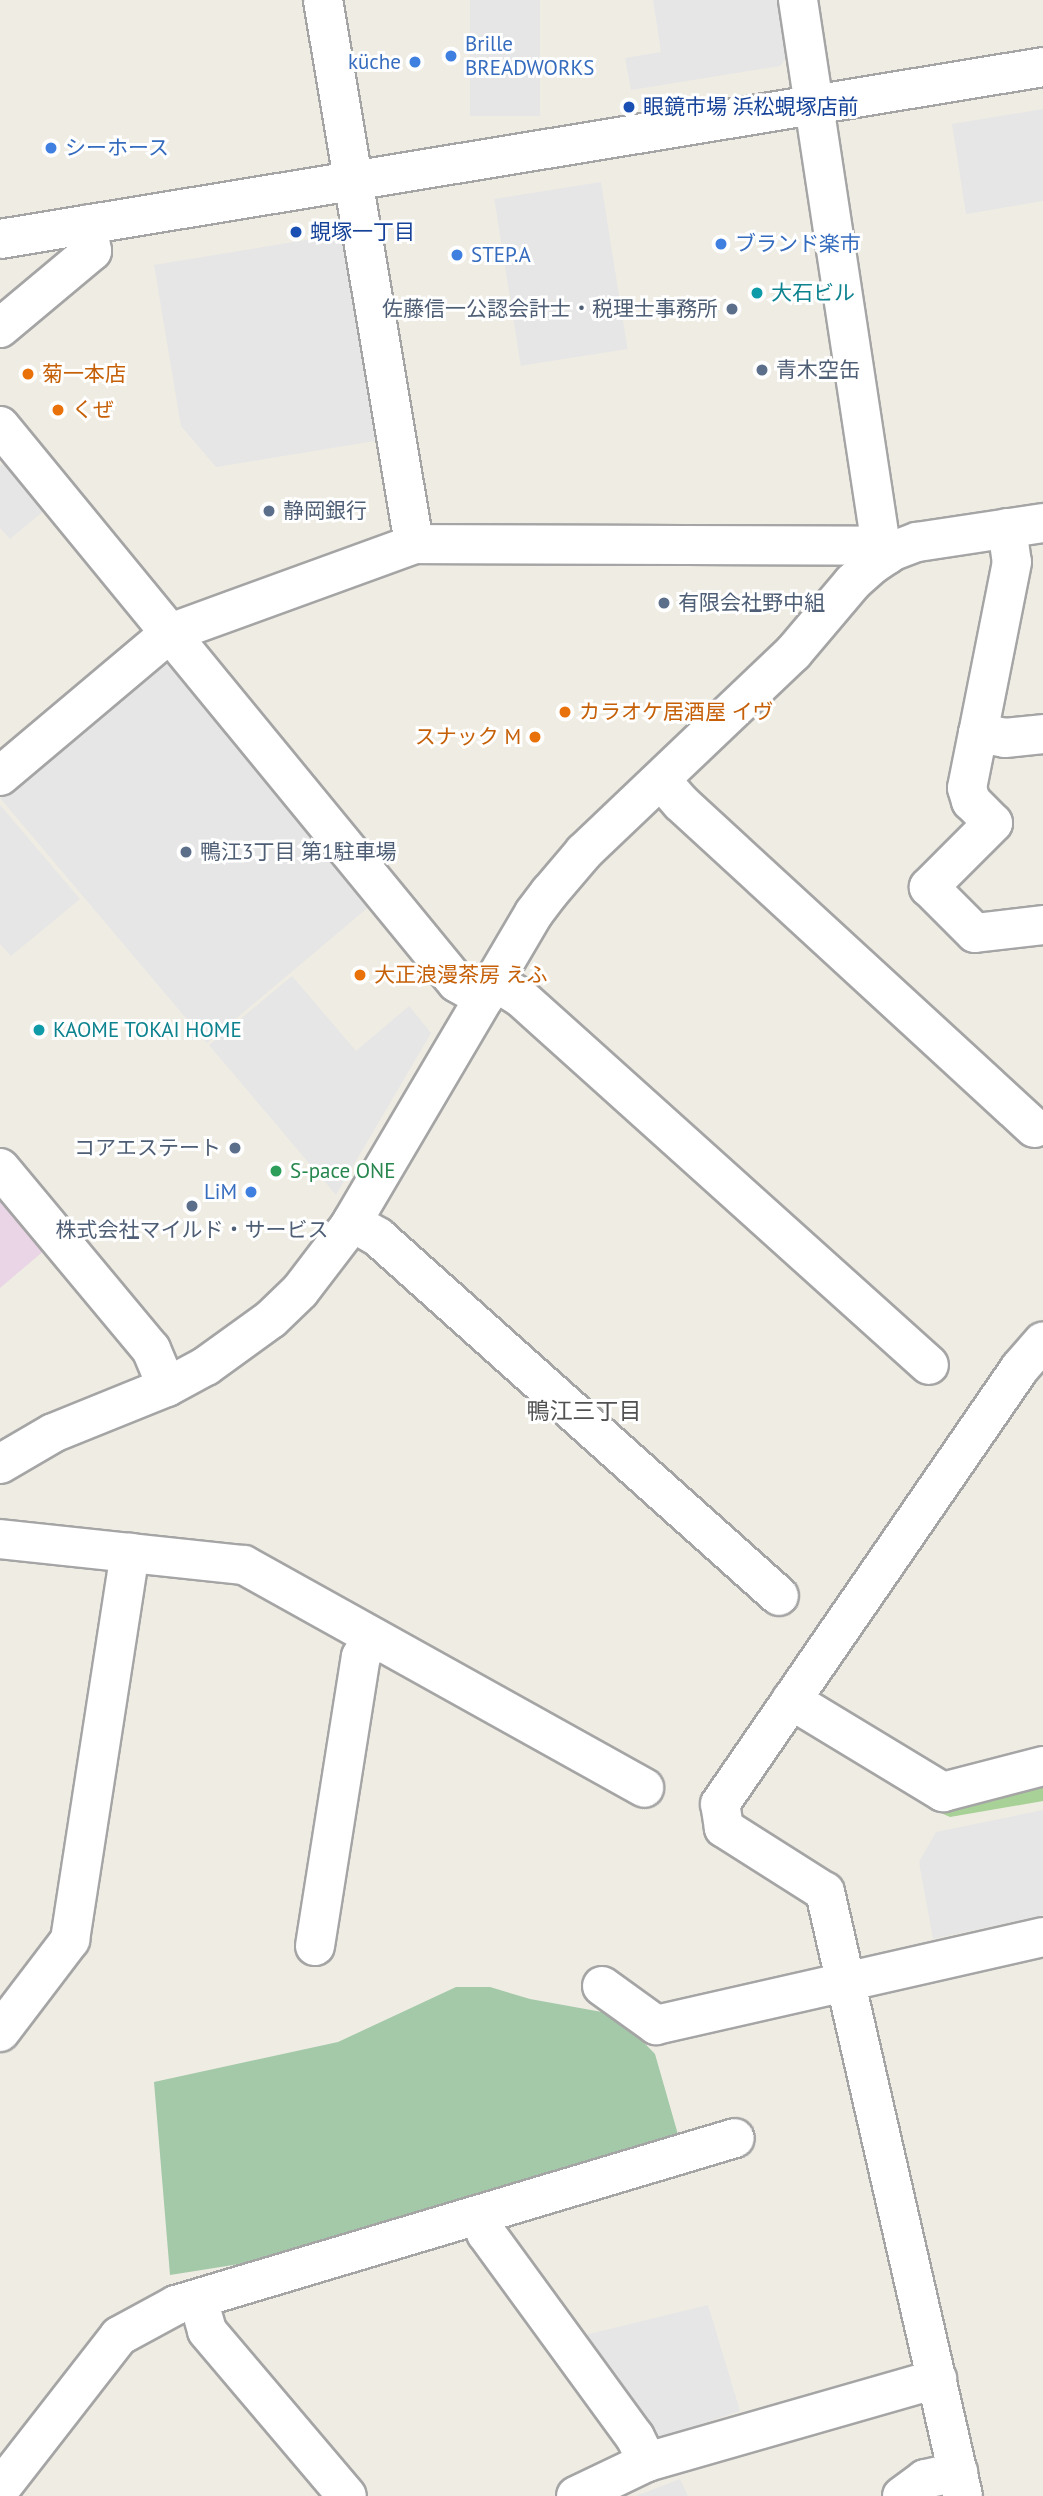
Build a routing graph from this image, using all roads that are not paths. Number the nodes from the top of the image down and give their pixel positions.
1 (323, 0) edge
2 (798, 0) edge
3 (1043, 67) edge
4 (814, 105) junction
5 (354, 180) junction
6 (87, 224) junction
7 (0, 239) edge
8 (0, 328) edge
9 (0, 426) edge
10 (1025, 526) edge
11 (414, 544) junction
12 (884, 550) junction
13 (170, 633) junction
14 (978, 733) junction
15 (1043, 734) edge
16 (0, 776) edge
17 (661, 780) junction
18 (1043, 925) edge
19 (489, 990) junction
20 (1034, 1128) dead end
21 (0, 1168) edge
22 (352, 1222) junction
23 (1043, 1342) edge
24 (929, 1365) dead end
25 (167, 1387) junction
26 (0, 1464) edge
27 (0, 1539) edge
28 (130, 1553) junction
29 (779, 1596) dead end
30 (372, 1637) junction
31 (791, 1700) junction
32 (1043, 1766) edge
33 (644, 1788) dead end
34 (1043, 1937) edge
35 (315, 1946) dead end
36 (846, 1981) junction
37 (602, 1986) dead end
38 (5, 2014) edge
39 (735, 2138) dead end
40 (481, 2214) junction
41 (198, 2299) junction
42 (937, 2379) junction
43 (647, 2462) junction
44 (961, 2484) edge
45 (7, 2490) edge
46 (347, 2496) edge
47 (576, 2496) edge
48 (902, 2496) edge

1 - 5 street
2 - 4 street
3 - 4 street
4 - 5 street
4 - 12 street
5 - 6 street
5 - 11 street
6 - 7 street
6 - 8 street
9 - 13 street
10 - 12 street
10 - 14 street
11 - 12 street
11 - 13 street
12 - 17 street
13 - 16 street
13 - 19 street
14 - 15 street
14 - 18 street
17 - 19 street
17 - 20 street
19 - 22 street
19 - 24 street
21 - 25 street
22 - 25 street
22 - 29 street
23 - 31 street
25 - 26 street
27 - 28 street
28 - 30 street
28 - 38 street
30 - 33 street
30 - 35 street
31 - 32 street
31 - 36 street
34 - 36 street
36 - 37 street
36 - 42 street
39 - 40 street
40 - 41 street
40 - 43 street
41 - 45 street
41 - 46 street
42 - 43 street
42 - 44 street
43 - 47 street
44 - 48 street

